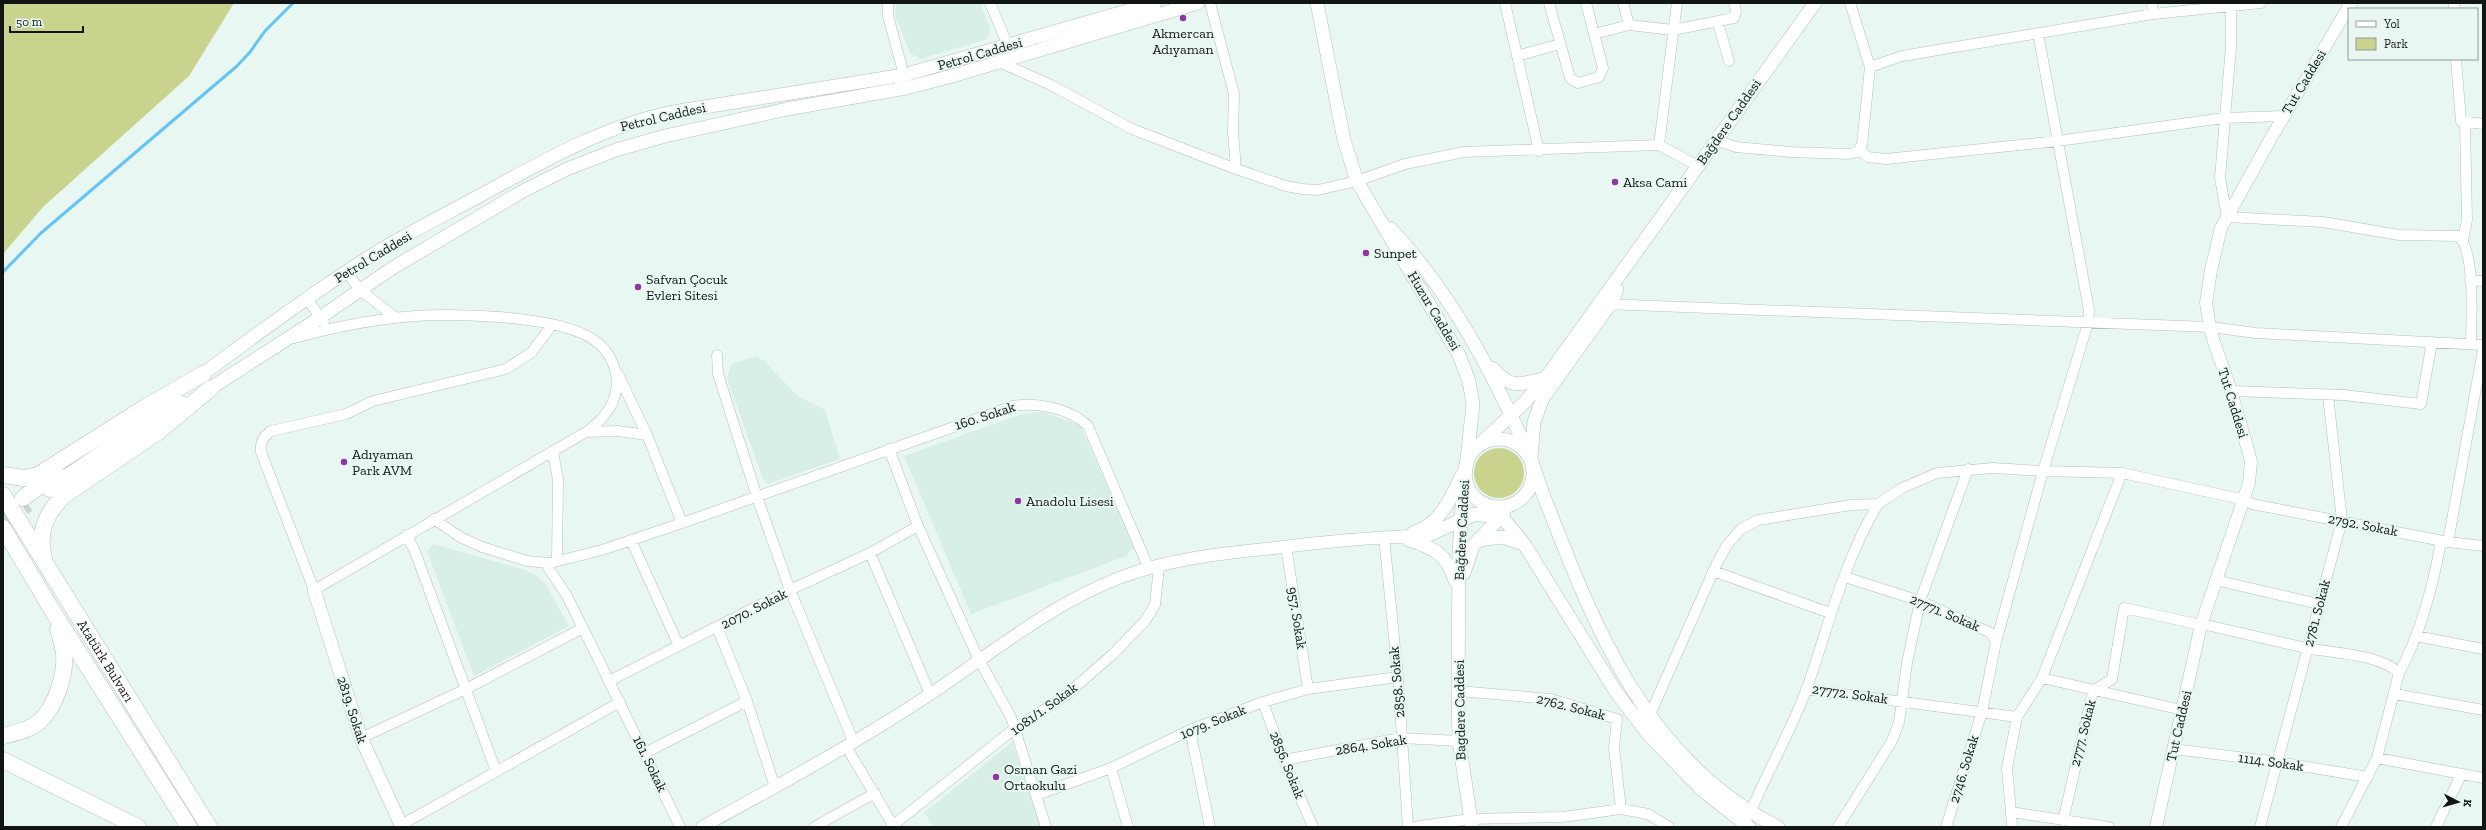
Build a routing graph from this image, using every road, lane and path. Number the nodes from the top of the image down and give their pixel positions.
1 (888, 3) edge
2 (990, 3) edge
3 (1155, 3) edge
4 (1198, 3) edge
5 (1210, 3) edge
6 (1317, 3) edge
7 (1505, 3) edge
8 (1549, 3) edge
9 (1586, 3) edge
10 (1623, 3) edge
11 (1677, 3) edge
12 (1734, 3) edge
13 (1815, 3) edge
14 (1850, 3) edge
15 (2152, 3) edge
16 (2261, 3) edge
17 (2231, 5) edge
18 (2153, 14) junction
19 (2346, 18) edge
20 (1718, 23) junction
21 (1629, 25) junction
22 (1673, 30) junction
23 (2038, 33) junction
24 (1594, 34) junction
25 (1560, 44) junction
26 (1008, 46) junction
27 (1517, 56) junction
28 (2456, 60) edge
29 (1729, 61) dead end
30 (999, 62) junction
31 (1870, 67) junction
32 (904, 75) junction
33 (2284, 116) junction
34 (2224, 118) junction
35 (2465, 123) junction
36 (2483, 124) edge
37 (1715, 140) junction
38 (2058, 141) junction
39 (1659, 146) junction
40 (1859, 150) junction
41 (1539, 151) junction
42 (1698, 166) junction
43 (1236, 169) junction
44 (1357, 181) junction
45 (1370, 207) junction
46 (2227, 217) junction
47 (2463, 240) junction
48 (347, 272) junction
49 (2470, 280) junction
50 (2483, 281) edge
51 (360, 290) junction
52 (306, 298) junction
53 (1604, 304) junction
54 (319, 318) junction
55 (395, 318) junction
56 (2088, 322) junction
57 (552, 326) junction
58 (2210, 327) junction
59 (331, 329) junction
60 (286, 340) junction
61 (2432, 342) junction
62 (2471, 344) junction
63 (2483, 345) edge
64 (2483, 350) edge
65 (717, 355) dead end
66 (1483, 360) junction
67 (612, 362) junction
68 (203, 374) junction
69 (1545, 379) junction
70 (211, 388) junction
71 (2231, 391) junction
72 (2328, 396) junction
73 (1510, 415) junction
74 (586, 432) junction
75 (647, 435) junction
76 (1479, 445) junction
77 (889, 449) junction
78 (553, 452) junction
79 (1531, 459) junction
80 (1465, 468) junction
81 (1968, 469) junction
82 (2043, 471) junction
83 (2122, 473) junction
84 (3, 475) edge
85 (3, 495) edge
86 (757, 497) junction
87 (2245, 500) junction
88 (1878, 504) junction
89 (1513, 505) junction
90 (1487, 506) junction
91 (1500, 517) junction
92 (1461, 518) junction
93 (434, 520) junction
94 (2342, 520) junction
95 (682, 523) junction
96 (918, 526) junction
97 (3, 528) edge
98 (406, 535) junction
99 (1384, 537) junction
100 (1398, 537) junction
101 (631, 540) junction
102 (1478, 540) junction
103 (2444, 542) junction
104 (1524, 544) junction
105 (1286, 546) junction
106 (2483, 546) edge
107 (870, 553) junction
108 (557, 561) junction
109 (545, 563) junction
110 (46, 565) junction
111 (1154, 567) junction
112 (1713, 571) junction
113 (1845, 577) junction
114 (2215, 580) junction
115 (314, 590) junction
116 (790, 590) junction
117 (1459, 592) junction
118 (1920, 601) junction
119 (2319, 604) junction
120 (1830, 613) junction
121 (55, 615) junction
122 (2202, 624) junction
123 (717, 627) junction
124 (582, 628) junction
125 (2416, 636) junction
126 (1996, 642) junction
127 (679, 646) junction
128 (2307, 648) junction
129 (2483, 649) edge
130 (979, 660) junction
131 (2399, 673) junction
132 (1398, 677) junction
133 (2042, 678) junction
134 (609, 681) junction
135 (466, 689) junction
136 (1308, 689) junction
137 (1806, 689) junction
138 (1458, 691) junction
139 (2093, 691) junction
140 (930, 694) junction
141 (2394, 694) junction
142 (747, 701) junction
143 (1903, 701) junction
144 (620, 702) junction
145 (1263, 702) junction
146 (1628, 709) junction
147 (2182, 710) junction
148 (2483, 710) edge
149 (1982, 712) junction
150 (1649, 716) junction
151 (2018, 717) junction
152 (1617, 719) junction
153 (1014, 730) junction
154 (1190, 730) junction
155 (3, 736) edge
156 (361, 738) junction
157 (1401, 738) junction
158 (1458, 741) junction
159 (851, 745) junction
160 (2174, 749) junction
161 (645, 753) junction
162 (2377, 758) junction
163 (3, 760) edge
164 (1284, 760) junction
165 (2278, 762) junction
166 (1110, 768) junction
167 (496, 771) junction
168 (2461, 775) junction
169 (2368, 777) junction
170 (2483, 778) edge
171 (775, 787) junction
172 (875, 793) junction
173 (1037, 795) junction
174 (1621, 809) junction
175 (2011, 812) junction
176 (2063, 821) junction
177 (1471, 823) edge
178 (1747, 823) edge
179 (402, 826) edge
180 (893, 826) edge
181 (1669, 826) edge
182 (138, 827) edge
183 (188, 827) edge
184 (209, 827) edge
185 (680, 827) edge
186 (702, 827) edge
187 (814, 827) edge
188 (1046, 827) edge
189 (1128, 827) edge
190 (1210, 827) edge
191 (1313, 827) edge
192 (1408, 827) edge
193 (1413, 827) edge
194 (1778, 827) edge
195 (1838, 827) edge
196 (1946, 827) edge
197 (2012, 827) edge
198 (2109, 827) edge
199 (2156, 827) edge
200 (2260, 827) edge
201 (2342, 827) edge
202 (2436, 827) edge

1 - 32 street
2 - 26 street
3 - 26 main road, Petrol Caddesi
4 - 30 main road
5 - 43 street
6 - 44 main road, Huzur Caddesi
7 - 27 street
8 - 25 street
9 - 24 street
10 - 21 street
11 - 22 street
12 - 20 street
13 - 37 main road, Bağdere Caddesi
14 - 31 street
15 - 18 street
16 - 17 street
17 - 18 street
17 - 34 street
18 - 23 street
19 - 33 street, Tut Caddesi
20 - 22 street
20 - 29 street
21 - 22 street
21 - 24 street
22 - 39 street
23 - 31 street
23 - 38 street
24 - 25 street
25 - 27 street
26 - 32 main road, Petrol Caddesi
27 - 41 street
28 - 35 street
30 - 43 street
30 - 51 main road
31 - 40 street
32 - 48 main road, Petrol Caddesi
33 - 34 street
33 - 46 street, Tut Caddesi
34 - 38 street
34 - 46 street
35 - 36 street
35 - 47 street
37 - 40 street
37 - 42 main road, Bağdere Caddesi
38 - 40 street
38 - 56 street
39 - 41 street
39 - 42 street
41 - 44 street
42 - 53 main road, Bağdere Caddesi
43 - 44 street
44 - 45 main road, Huzur Caddesi
45 - 66 main road
45 - 80 main road, Huzur Caddesi
46 - 47 street
46 - 58 street, Tut Caddesi
47 - 49 street
48 - 51 street
48 - 52 main road, Petrol Caddesi
49 - 50 street
49 - 62 street
51 - 54 main road
51 - 55 street
52 - 54 street
52 - 68 main road, Petrol Caddesi
53 - 56 street
53 - 69 main road, Bağdere Caddesi
53 - 79 main road, Bağdere Caddesi
54 - 59 street
54 - 60 main road
55 - 57 street
55 - 59 street
56 - 58 street
56 - 82 street
57 - 67 street
57 - 115 street
58 - 61 street
58 - 71 street, Tut Caddesi
59 - 60 street
60 - 70 main road
61 - 62 street
61 - 72 street
62 - 63 street
64 - 103 street
65 - 86 street
66 - 69 main road
66 - 73 main road
67 - 74 street
67 - 75 street
68 - 70 highway
68 - 84 highway
69 - 73 main road, Bağdere Caddesi
70 - 110 highway
71 - 72 street
71 - 87 street, Tut Caddesi
72 - 94 street, 2781. Sokak
73 - 76 main road, Bağdere Caddesi
73 - 79 main road
74 - 75 street
74 - 78 street
75 - 95 street
76 - 79 main road
76 - 80 main road
77 - 86 street, 160. Sokak
77 - 96 street
77 - 111 street, 160. Sokak
78 - 93 street
78 - 108 street
79 - 89 main road
79 - 150 main road
80 - 90 main road
80 - 92 main road, Bağdere Caddesi
80 - 100 main road
81 - 82 street, 2792. Sokak
81 - 88 street, 2792. Sokak
81 - 118 street
82 - 83 street, 2792. Sokak
82 - 126 street
83 - 87 street, 2792. Sokak
83 - 133 street
85 - 110 highway, Atatürk Bulvarı
86 - 95 street, 160. Sokak
86 - 116 street
87 - 94 street, 2792. Sokak
87 - 114 street, Tut Caddesi
88 - 112 street
88 - 113 street, 27772. Sokak
89 - 90 main road
89 - 91 main road
90 - 91 main road
91 - 92 main road
91 - 102 main road
91 - 104 main road
92 - 100 main road
92 - 117 main road, Bağdere Caddesi
93 - 98 street
93 - 109 street, 160. Sokak
94 - 103 street, 2792. Sokak
94 - 119 street, 2781. Sokak
95 - 101 street, 160. Sokak
96 - 107 street, 2070. Sokak
96 - 130 street
97 - 121 highway, Atatürk Bulvarı
98 - 115 street
98 - 135 street
99 - 100 street
99 - 105 street
99 - 132 street, 2858. Sokak
100 - 117 main road
101 - 108 street, 160. Sokak
101 - 127 street
102 - 104 main road
102 - 117 main road
103 - 106 street, 2792. Sokak
103 - 125 street
104 - 146 main road
105 - 111 street
105 - 136 street, 957. Sokak
107 - 116 street, 2070. Sokak
107 - 140 street
108 - 109 street, 160. Sokak
109 - 124 street
110 - 184 highway, Atatürk Bulvarı
111 - 130 street
111 - 153 street, 1081/1. Sokak
112 - 120 street
112 - 150 street
113 - 118 street, 27771. Sokak
113 - 120 street, 27772. Sokak
114 - 119 street
114 - 122 street, Tut Caddesi
115 - 156 main road, 2819. Sokak
116 - 123 street, 2070. Sokak
116 - 159 street
117 - 138 main road, Bagdere Caddesi
118 - 126 street, 27771. Sokak
118 - 143 street
119 - 128 street, 2781. Sokak
120 - 137 street, 27772. Sokak
121 - 155 highway
121 - 183 highway, Atatürk Bulvarı
122 - 128 street
122 - 139 street, 2777. Sokak
122 - 147 street, Tut Caddesi
123 - 127 street, 2070. Sokak
123 - 142 street
124 - 134 street
124 - 135 street
125 - 129 street
125 - 131 street
126 - 149 street, 27771. Sokak
127 - 134 street, 2070. Sokak
128 - 131 street
128 - 165 street, 2781. Sokak
130 - 140 street
130 - 153 street
131 - 141 street
132 - 136 street, 1079. Sokak
132 - 157 street, 2858. Sokak
133 - 139 street
133 - 151 street
134 - 144 street
135 - 156 street
135 - 167 street
136 - 145 street, 1079. Sokak
137 - 143 street, 27772. Sokak
137 - 178 street
138 - 152 street, 2762. Sokak
138 - 158 main road, Bagdere Caddesi
139 - 147 street
139 - 176 street, 2777. Sokak
140 - 159 street
141 - 148 street
141 - 162 street
142 - 161 street
142 - 171 street
143 - 149 street, 27772. Sokak
143 - 195 street
144 - 161 street, 161. Sokak
144 - 167 street
145 - 154 street, 1079. Sokak
145 - 164 street, 2856. Sokak
146 - 152 street
146 - 178 main road
147 - 160 street, Tut Caddesi
149 - 151 street, 27772. Sokak
149 - 196 street, 2746. Sokak
150 - 178 main road
151 - 175 street
152 - 174 street, 2762. Sokak
153 - 173 street
153 - 180 street, 1081/1. Sokak
154 - 166 street, 1079. Sokak
154 - 190 street
156 - 179 main road, 2819. Sokak
157 - 158 street, 2864. Sokak
157 - 164 street, 2864. Sokak
157 - 192 street, 2858. Sokak
158 - 177 main road, Bagdere Caddesi
159 - 171 street
159 - 172 street
160 - 165 street, 1114. Sokak
160 - 199 street, Tut Caddesi
161 - 185 street, 161. Sokak
162 - 168 street
162 - 169 street
163 - 182 highway
164 - 191 street, 2856. Sokak
165 - 169 street, 1114. Sokak
165 - 200 street, 2781. Sokak
166 - 173 street, 1079. Sokak
166 - 189 street
167 - 179 street
168 - 170 street
168 - 202 street
169 - 201 street
171 - 186 street
172 - 180 street
172 - 187 street
173 - 188 street
174 - 177 street
174 - 181 street
175 - 176 street
175 - 197 street
176 - 198 street
177 - 193 street
178 - 194 main road

